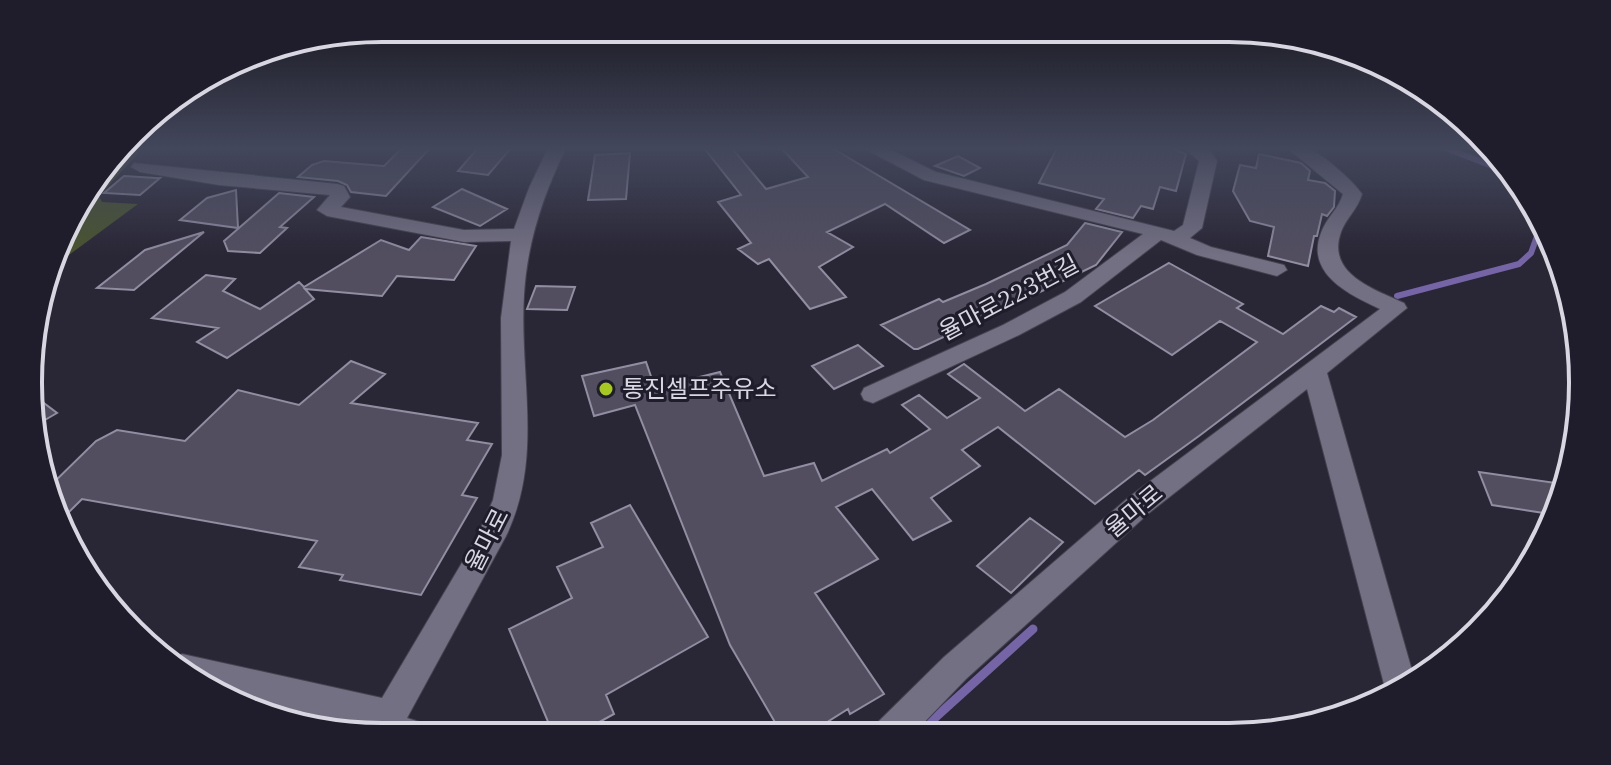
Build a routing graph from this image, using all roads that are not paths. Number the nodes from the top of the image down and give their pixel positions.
1 (269, 184) edge
2 (540, 184) edge
3 (958, 184) edge
4 (1203, 184) edge
5 (1344, 184) edge
6 (522, 235) junction
7 (1167, 236) junction
8 (1277, 270) dead end
9 (1314, 371) junction
10 (873, 394) dead end
11 (1398, 677) edge
12 (214, 678) edge
13 (368, 722) edge
14 (386, 723) edge
15 (901, 723) edge

1 - 6 street
2 - 6 street, 율마로
3 - 7 street
4 - 7 street, 율마로223번길
5 - 9 street, 율마로
6 - 14 street, 율마로
7 - 8 street
7 - 10 street, 율마로223번길
9 - 11 street
9 - 15 street, 율마로
12 - 13 street

